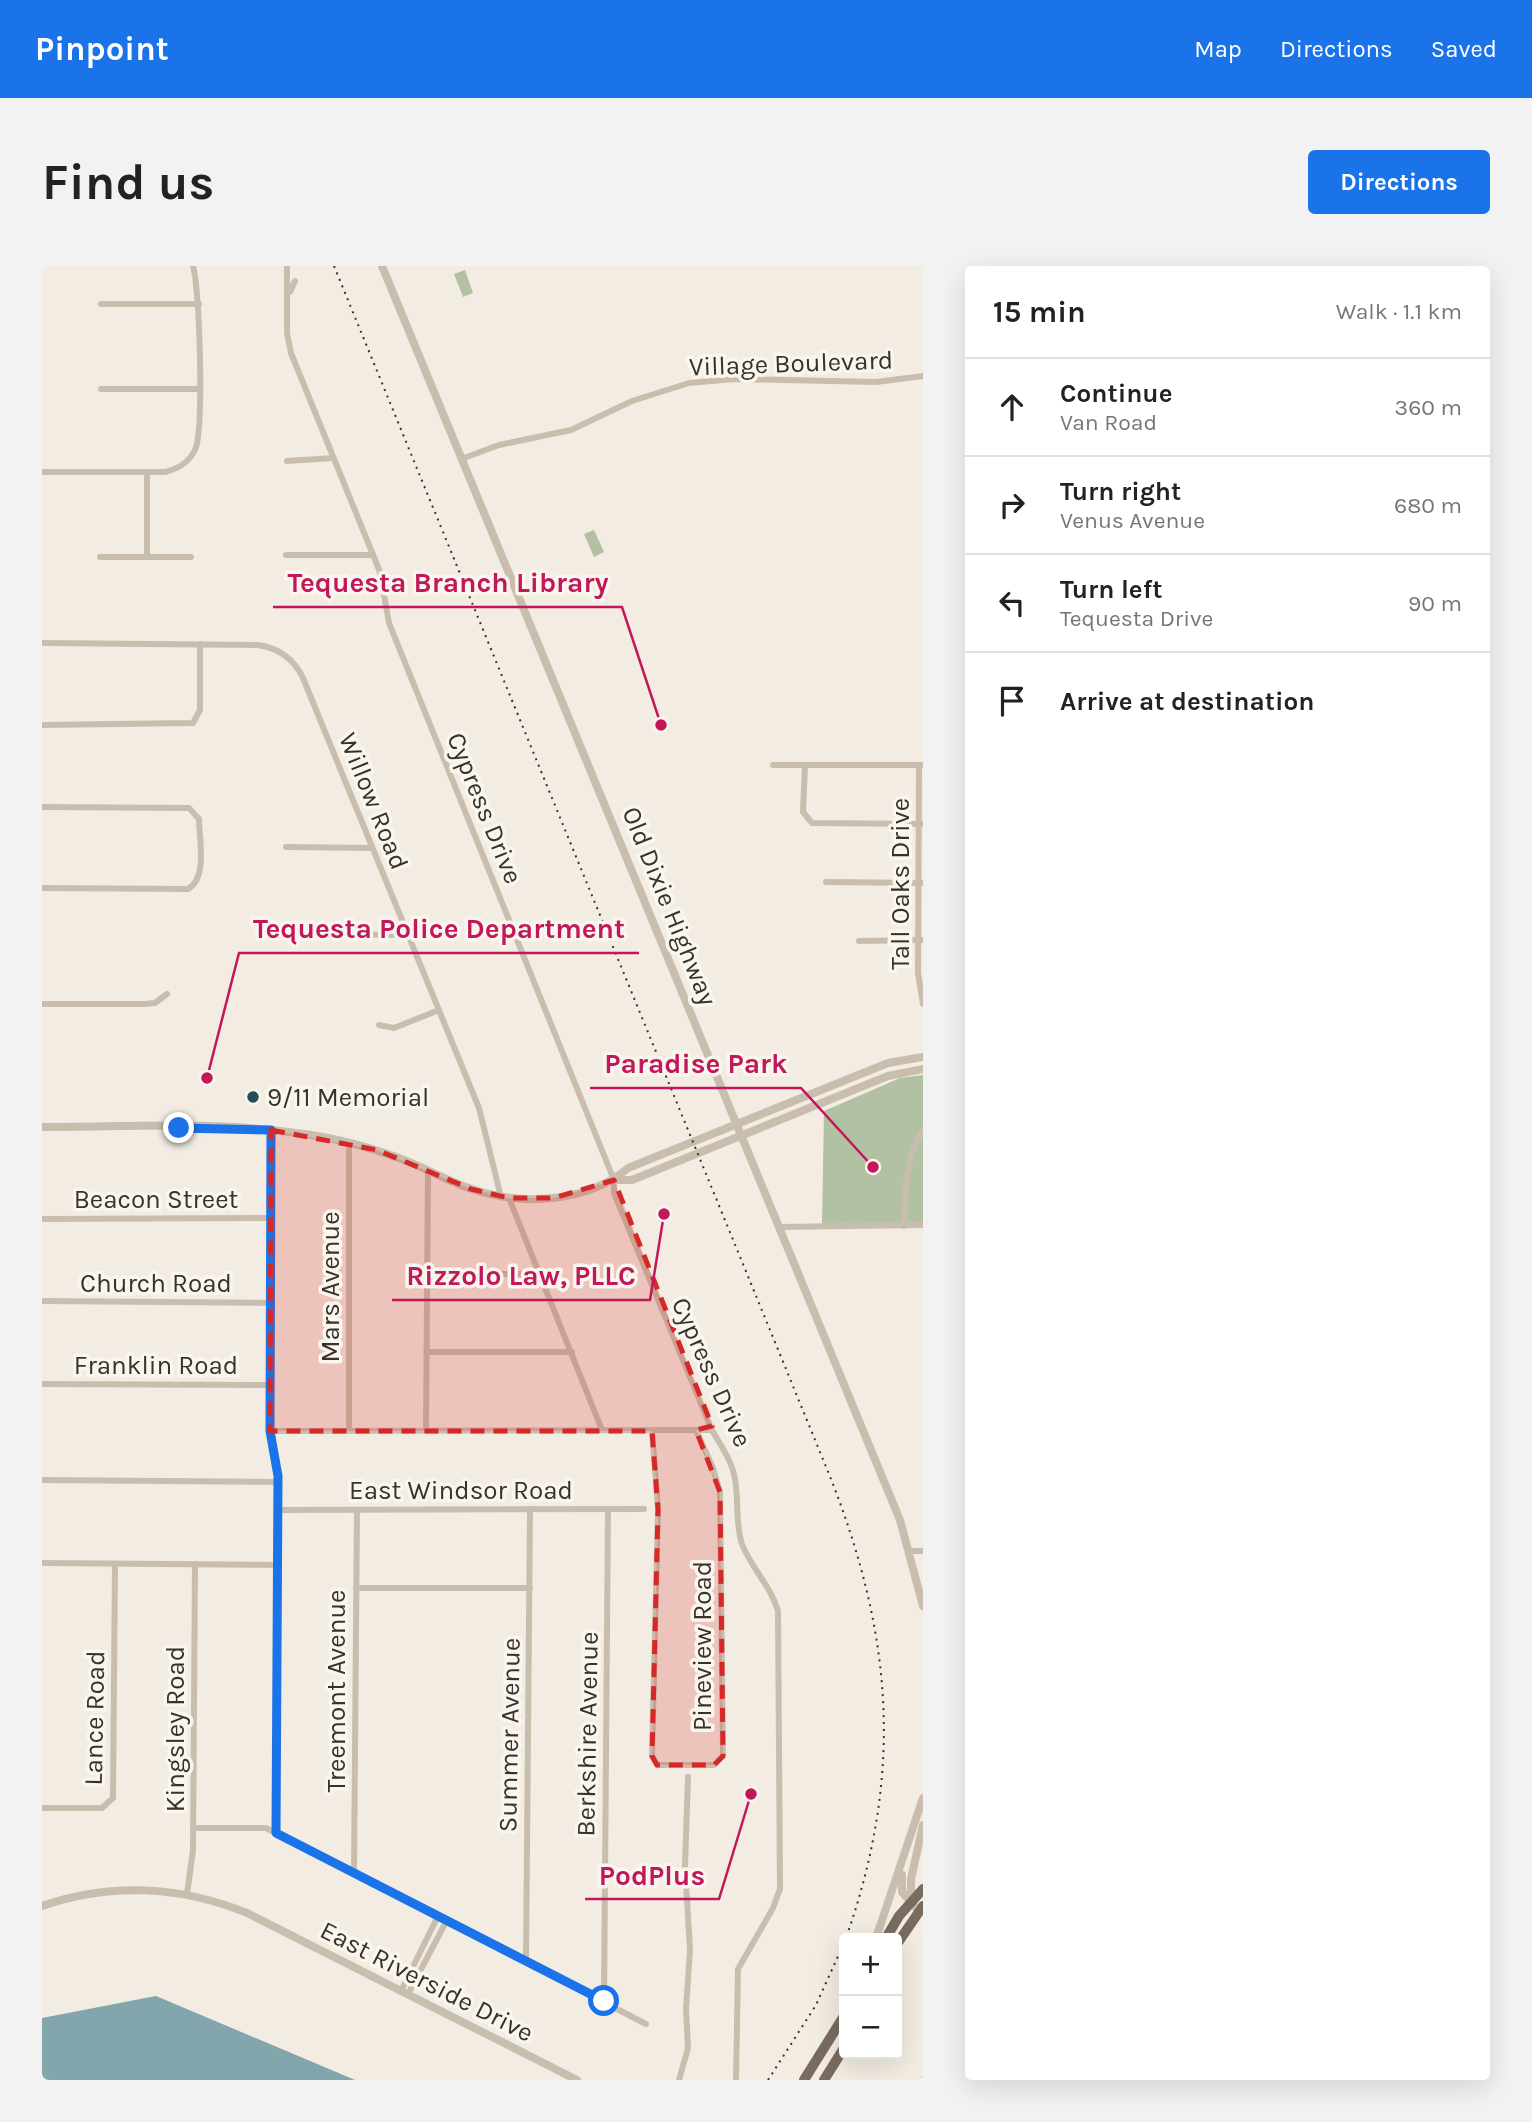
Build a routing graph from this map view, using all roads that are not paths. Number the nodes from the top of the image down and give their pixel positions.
1 (193, 266) edge
2 (287, 266) edge
3 (382, 266) edge
4 (295, 281) dead end
5 (101, 304) dead end
6 (198, 304) junction
7 (287, 304) junction
8 (923, 376) edge
9 (101, 389) dead end
10 (198, 389) junction
11 (333, 458) junction
12 (464, 458) junction
13 (287, 461) dead end
14 (42, 472) edge
15 (147, 472) junction
16 (286, 555) dead end
17 (373, 555) junction
18 (100, 557) dead end
19 (147, 557) junction
20 (191, 557) dead end
21 (42, 643) edge
22 (200, 644) junction
23 (42, 725) edge
24 (773, 765) dead end
25 (805, 765) junction
26 (921, 765) edge
27 (42, 807) edge
28 (921, 824) edge
29 (286, 847) dead end
30 (372, 848) junction
31 (826, 882) dead end
32 (921, 883) edge
33 (42, 888) edge
34 (284, 934) dead end
35 (408, 935) junction
36 (921, 940) edge
37 (859, 941) dead end
38 (167, 994) dead end
39 (42, 1004) edge
40 (923, 1004) edge
41 (439, 1010) junction
42 (379, 1025) dead end
43 (923, 1056) edge
44 (923, 1069) edge
45 (738, 1123) junction
46 (42, 1127) edge
47 (923, 1129) edge
48 (271, 1130) junction
49 (743, 1135) junction
50 (349, 1143) junction
51 (428, 1170) junction
52 (614, 1180) junction
53 (505, 1197) junction
54 (271, 1218) junction
55 (42, 1219) edge
56 (904, 1226) junction
57 (923, 1226) edge
58 (778, 1227) junction
59 (428, 1274) junction
60 (540, 1274) junction
61 (42, 1301) edge
62 (271, 1303) junction
63 (427, 1352) junction
64 (572, 1352) junction
65 (42, 1384) edge
66 (270, 1385) junction
67 (712, 1428) junction
68 (602, 1430) junction
69 (696, 1430) junction
70 (270, 1431) junction
71 (349, 1431) junction
72 (426, 1431) junction
73 (652, 1431) junction
74 (42, 1480) edge
75 (278, 1482) junction
76 (530, 1509) junction
77 (608, 1509) junction
78 (644, 1509) dead end
79 (278, 1510) junction
80 (357, 1510) junction
81 (910, 1551) junction
82 (923, 1551) edge
83 (42, 1563) edge
84 (115, 1564) junction
85 (195, 1564) junction
86 (278, 1565) junction
87 (356, 1588) junction
88 (530, 1588) junction
89 (923, 1606) edge
90 (688, 1777) dead end
91 (923, 1798) edge
92 (42, 1808) edge
93 (923, 1825) edge
94 (193, 1828) junction
95 (276, 1833) junction
96 (911, 1833) junction
97 (354, 1873) junction
98 (923, 1889) edge
99 (187, 1894) junction
100 (42, 1906) edge
101 (918, 1906) edge
102 (438, 1916) junction
103 (447, 1920) junction
104 (878, 1933) edge
105 (891, 1933) edge
106 (902, 1935) edge
107 (526, 1961) junction
108 (404, 1992) junction
109 (604, 2001) junction
110 (646, 2024) dead end
111 (839, 2024) edge
112 (839, 2056) edge
113 (577, 2080) edge
114 (679, 2080) edge
115 (736, 2080) edge
116 (804, 2080) edge
117 (824, 2080) edge

1 - 6 street
2 - 7 street, Cypress Drive
3 - 12 street, Old Dixie Highway
4 - 7 street
5 - 6 street
6 - 10 street
7 - 11 street, Cypress Drive
8 - 12 street, Village Boulevard
9 - 10 street
10 - 15 street
11 - 13 street
11 - 17 street, Cypress Drive
12 - 45 street, Old Dixie Highway
14 - 15 street
15 - 19 street
16 - 17 street
17 - 52 street, Cypress Drive
18 - 19 street
19 - 20 street
21 - 22 street, Willow Road
22 - 23 street
22 - 30 street, Willow Road
24 - 25 street
25 - 26 street
25 - 28 street
26 - 28 street, Tall Oaks Drive
27 - 33 street
28 - 32 street, Tall Oaks Drive
29 - 30 street
30 - 35 street, Willow Road
31 - 32 street
32 - 36 street, Tall Oaks Drive
34 - 35 street
35 - 41 street, Willow Road
36 - 37 street
36 - 40 street, Tall Oaks Drive
38 - 39 street
41 - 42 street
41 - 53 street, Willow Road
43 - 45 street
44 - 49 street
45 - 49 street, Old Dixie Highway
45 - 52 street
46 - 48 street
47 - 56 street
48 - 50 street
48 - 54 street
49 - 52 street
49 - 58 street, Old Dixie Highway
50 - 51 street
50 - 71 street, Mars Avenue
51 - 53 street
51 - 59 street
52 - 53 street
52 - 67 street, Cypress Drive
53 - 60 street, Willow Road
54 - 55 street, Beacon Street
54 - 62 street
56 - 57 street
56 - 58 street
58 - 81 street, Old Dixie Highway
59 - 60 street
59 - 63 street
60 - 64 street, Willow Road
61 - 62 street, Church Road
62 - 66 street
63 - 64 street
63 - 72 street
64 - 68 street, Willow Road
65 - 66 street, Franklin Road
66 - 70 street
67 - 69 street
67 - 115 street, Cypress Drive
68 - 72 street
68 - 73 street
69 - 73 street
69 - 73 street, Pineview Road
70 - 71 street
70 - 75 street
71 - 72 street
74 - 75 street
75 - 79 street
76 - 77 street, East Windsor Road
76 - 80 street, East Windsor Road
76 - 88 street, Summer Avenue
77 - 78 street, East Windsor Road
77 - 109 street, Berkshire Avenue
79 - 80 street, East Windsor Road
79 - 86 street
80 - 87 street, Treemont Avenue
81 - 82 street
81 - 89 street, Old Dixie Highway
83 - 84 street
84 - 85 street
84 - 92 street, Lance Road
85 - 86 street
85 - 94 street, Kingsley Road
86 - 95 street
87 - 88 street
87 - 97 street, Treemont Avenue
88 - 107 street, Summer Avenue
90 - 114 street
91 - 96 street
93 - 101 street
94 - 95 street
94 - 99 street, Kingsley Road
95 - 97 street
96 - 101 street
96 - 104 street
97 - 102 street
98 - 101 main road
99 - 100 street, East Riverside Drive
99 - 108 street, East Riverside Drive
101 - 105 main road
101 - 106 main road
102 - 103 street
102 - 108 street
103 - 107 street
103 - 108 street
107 - 109 street
108 - 113 street, East Riverside Drive
109 - 110 street
111 - 116 main road
112 - 117 main road

